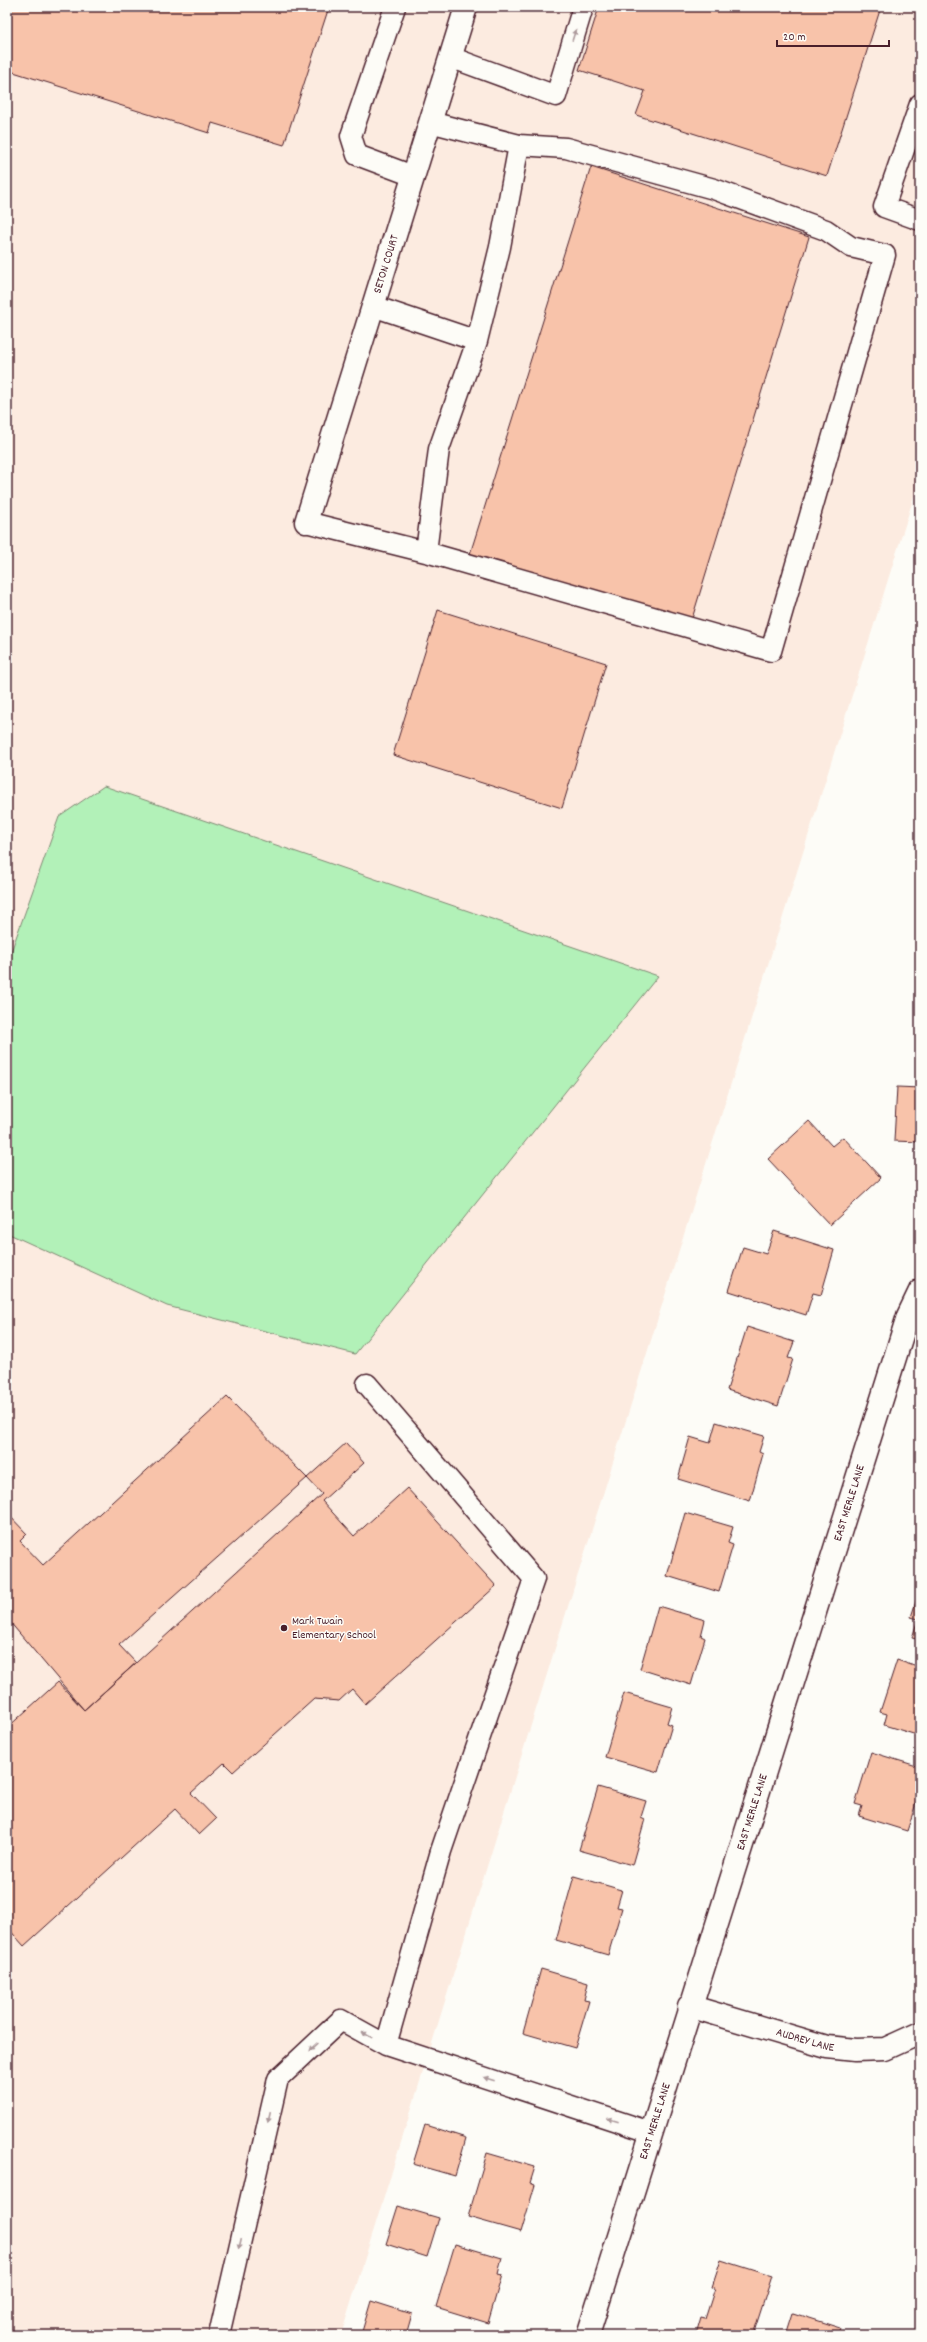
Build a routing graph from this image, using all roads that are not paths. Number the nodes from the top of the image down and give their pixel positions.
1 (395, 7) edge
2 (466, 7) edge
3 (583, 7) edge
4 (450, 57) junction
5 (920, 104) edge
6 (430, 122) junction
7 (519, 145) junction
8 (413, 176) junction
9 (920, 220) edge
10 (373, 306) junction
11 (477, 341) junction
12 (306, 522) joint
13 (426, 552) junction
14 (920, 1290) edge
15 (367, 1384) dead end
16 (689, 2006) junction
17 (920, 2033) edge
18 (386, 2045) junction
19 (650, 2132) junction
20 (220, 2335) edge
21 (588, 2335) edge

1 - 8 lane
2 - 4 street, SETON COURT
4 -> 3 lane
4 - 6 street, SETON COURT
5 - 9 lane
6 - 7 lane
6 - 8 street, SETON COURT
7 - 11 lane
7 - 13 lane
8 - 10 street, SETON COURT
10 - 11 lane
10 - 12 street, SETON COURT
11 - 13 lane
12 - 13 lane
14 - 16 street, EAST MERLE LANE
15 - 18 lane
16 - 17 street, AUDREY LANE
16 - 19 street, EAST MERLE LANE
19 -> 18 lane
18 -> 20 lane
19 - 21 street, EAST MERLE LANE

